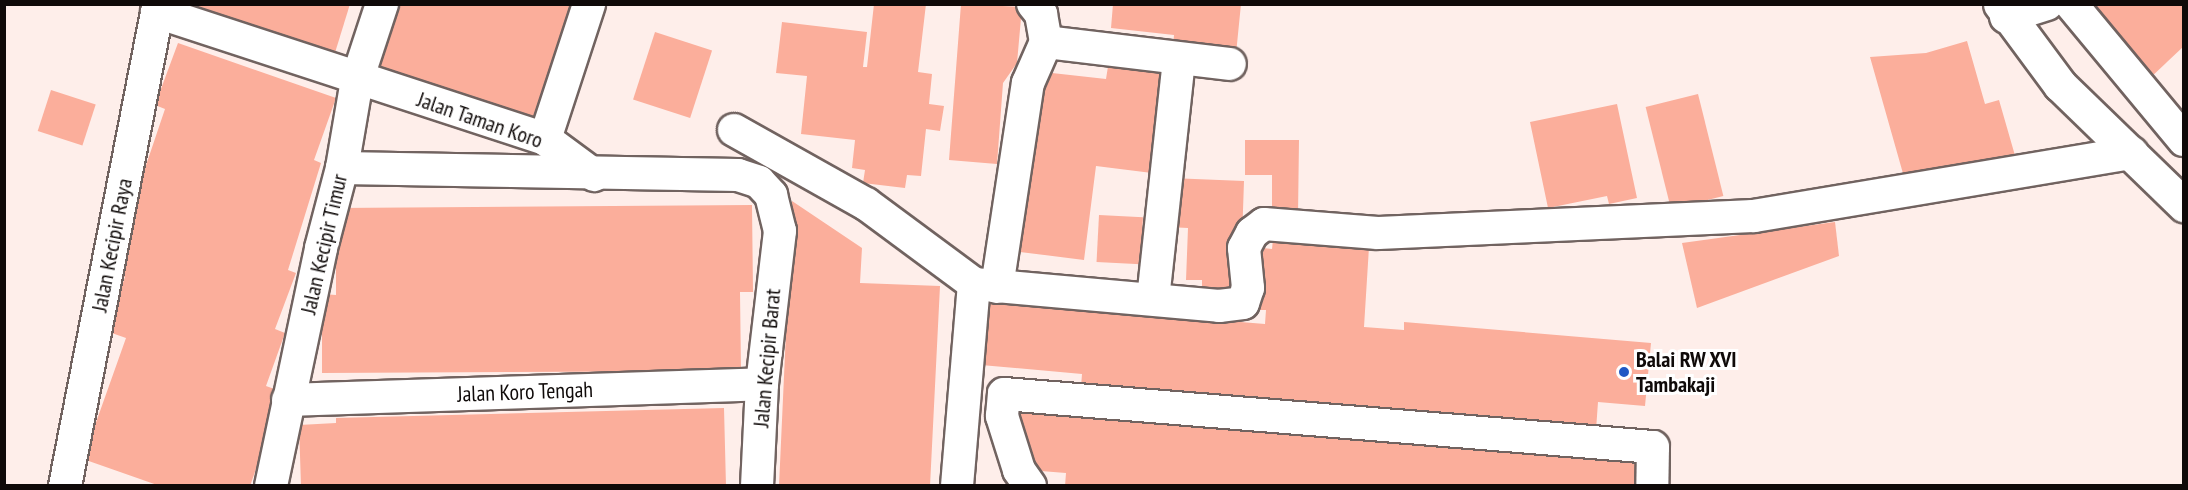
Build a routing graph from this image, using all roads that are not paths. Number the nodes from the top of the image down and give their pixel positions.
1 (381, 4) edge
2 (589, 4) edge
3 (1033, 4) edge
4 (2047, 4) edge
5 (2071, 4) edge
6 (158, 8) edge
7 (2003, 11) edge
8 (1046, 42) junction
9 (1179, 59) junction
10 (1230, 64) dead end
11 (357, 80) junction
12 (734, 130) dead end
13 (545, 139) junction
14 (2184, 140) edge
15 (2132, 153) junction
16 (342, 168) junction
17 (594, 175) junction
18 (2184, 205) edge
19 (780, 231) joint
20 (986, 285) junction
21 (1153, 299) junction
22 (762, 384) junction
23 (288, 400) junction
24 (75, 483) edge
25 (271, 486) edge
26 (757, 486) edge
27 (957, 486) edge
28 (1030, 486) edge
29 (1652, 486) edge

1 - 11 street, Jalan Kecipir Timur
2 - 13 street
3 - 8 street
4 - 7 street
5 - 14 street
6 - 11 street, Jalan Taman Koro
6 - 24 street, Jalan Kecipir Raya
7 - 15 street
8 - 9 street
8 - 20 street
9 - 10 street
9 - 21 street
11 - 13 street, Jalan Taman Koro
11 - 16 street, Jalan Kecipir Timur
12 - 20 street
13 - 17 street, Jalan Taman Koro
15 - 18 street
15 - 21 street
16 - 17 street, Jalan Taman Koro
16 - 23 street, Jalan Kecipir Timur
17 - 19 street, Jalan Taman Koro
19 - 22 street, Jalan Kecipir Barat
20 - 21 street
20 - 27 street
22 - 23 street, Jalan Koro Tengah
22 - 26 street, Jalan Kecipir Barat
23 - 25 street, Jalan Kecipir Timur
28 - 29 street

